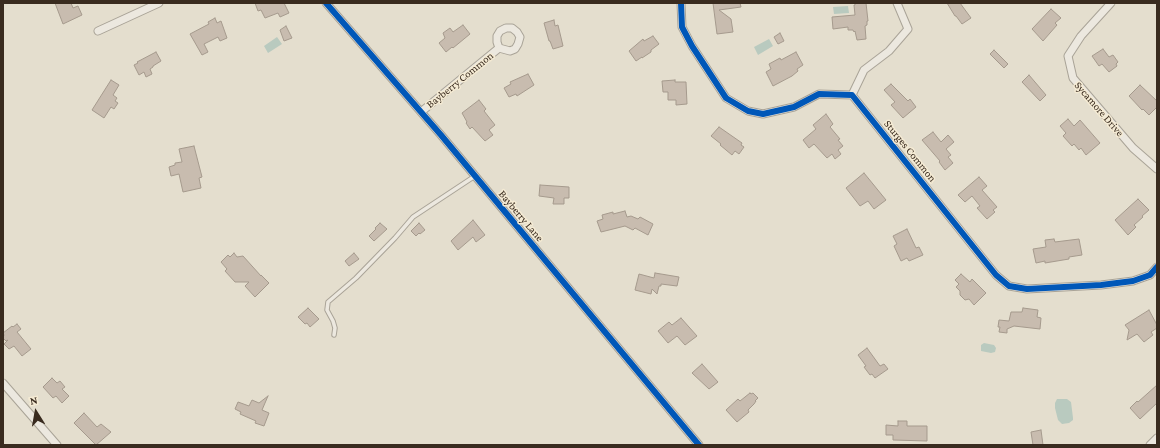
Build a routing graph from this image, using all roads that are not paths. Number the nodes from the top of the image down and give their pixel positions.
1 (159, 3) edge
2 (326, 3) edge
3 (681, 3) edge
4 (897, 3) edge
5 (1111, 3) edge
6 (98, 31) dead end
7 (499, 48) dead end
8 (852, 95) junction
9 (421, 112) junction
10 (1157, 169) edge
11 (475, 176) junction
12 (1156, 270) edge
13 (334, 335) dead end
14 (3, 383) edge
15 (1157, 438) edge
16 (57, 445) edge
17 (699, 445) edge
18 (1150, 445) edge

1 - 6 street
2 - 9 street, Bayberry Lane
3 - 8 street
4 - 8 street
5 - 10 street, Sycamore Drive
7 - 9 street, Bayberry Common
8 - 12 street, Sturges Common
9 - 11 street, Bayberry Lane
11 - 13 lane
11 - 17 street, Bayberry Lane
14 - 16 street
15 - 18 street

